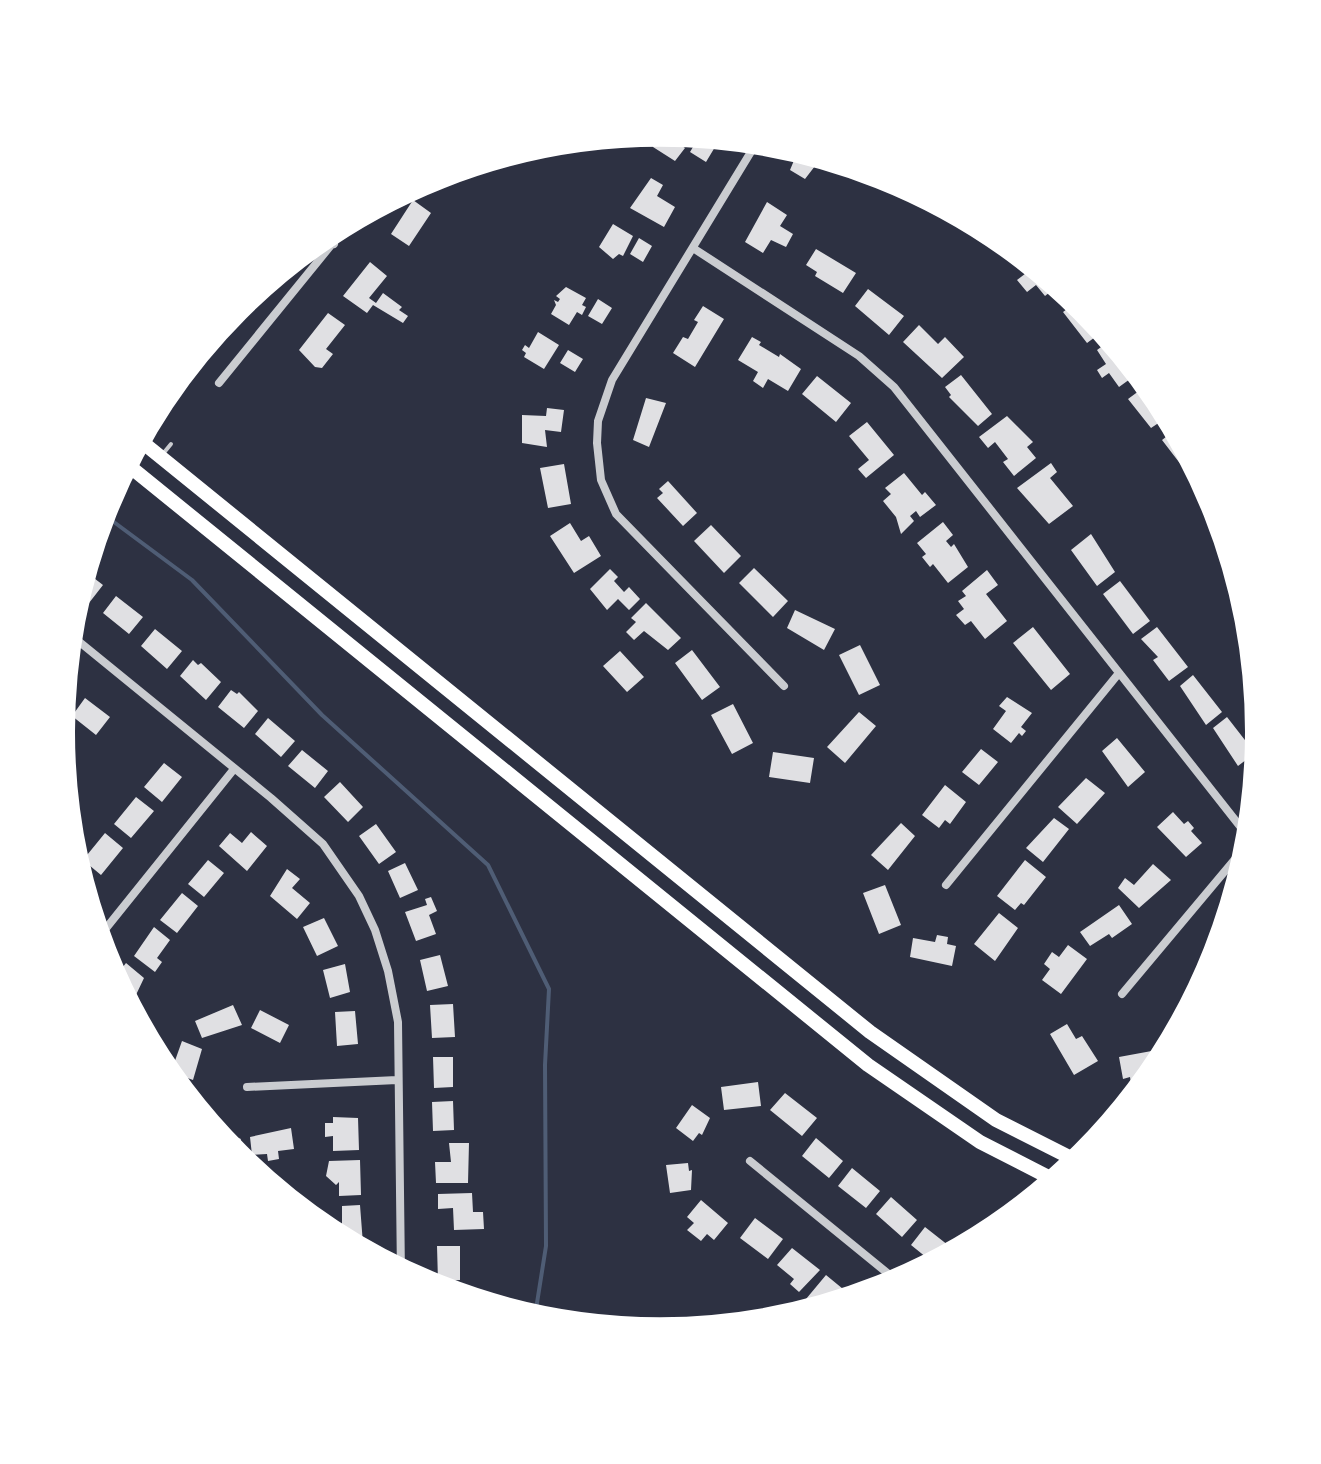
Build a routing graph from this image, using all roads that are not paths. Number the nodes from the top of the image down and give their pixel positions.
1 (753, 149) edge
2 (340, 236) edge
3 (331, 242) edge
4 (334, 244) junction
5 (693, 248) junction
6 (219, 383) dead end
7 (145, 444) edge
8 (171, 444) dead end
9 (161, 456) junction
10 (132, 469) edge
11 (78, 641) edge
12 (1119, 673) junction
13 (784, 686) dead end
14 (234, 769) junction
15 (1243, 830) edge
16 (1237, 859) edge
17 (946, 885) dead end
18 (104, 930) edge
19 (1122, 994) dead end
20 (397, 1080) junction
21 (247, 1087) dead end
22 (1070, 1157) edge
23 (750, 1161) dead end
24 (1049, 1177) edge
25 (401, 1263) edge
26 (891, 1276) edge

1 - 5 street
2 - 4 street
3 - 4 street
4 - 6 street
5 - 12 street
5 - 13 street
7 - 9 main road
8 - 9 lane
9 - 22 main road
10 - 24 main road
11 - 14 street
12 - 15 street
12 - 17 street
14 - 18 street
14 - 20 street
16 - 19 street
20 - 21 street
20 - 25 street
23 - 26 street

